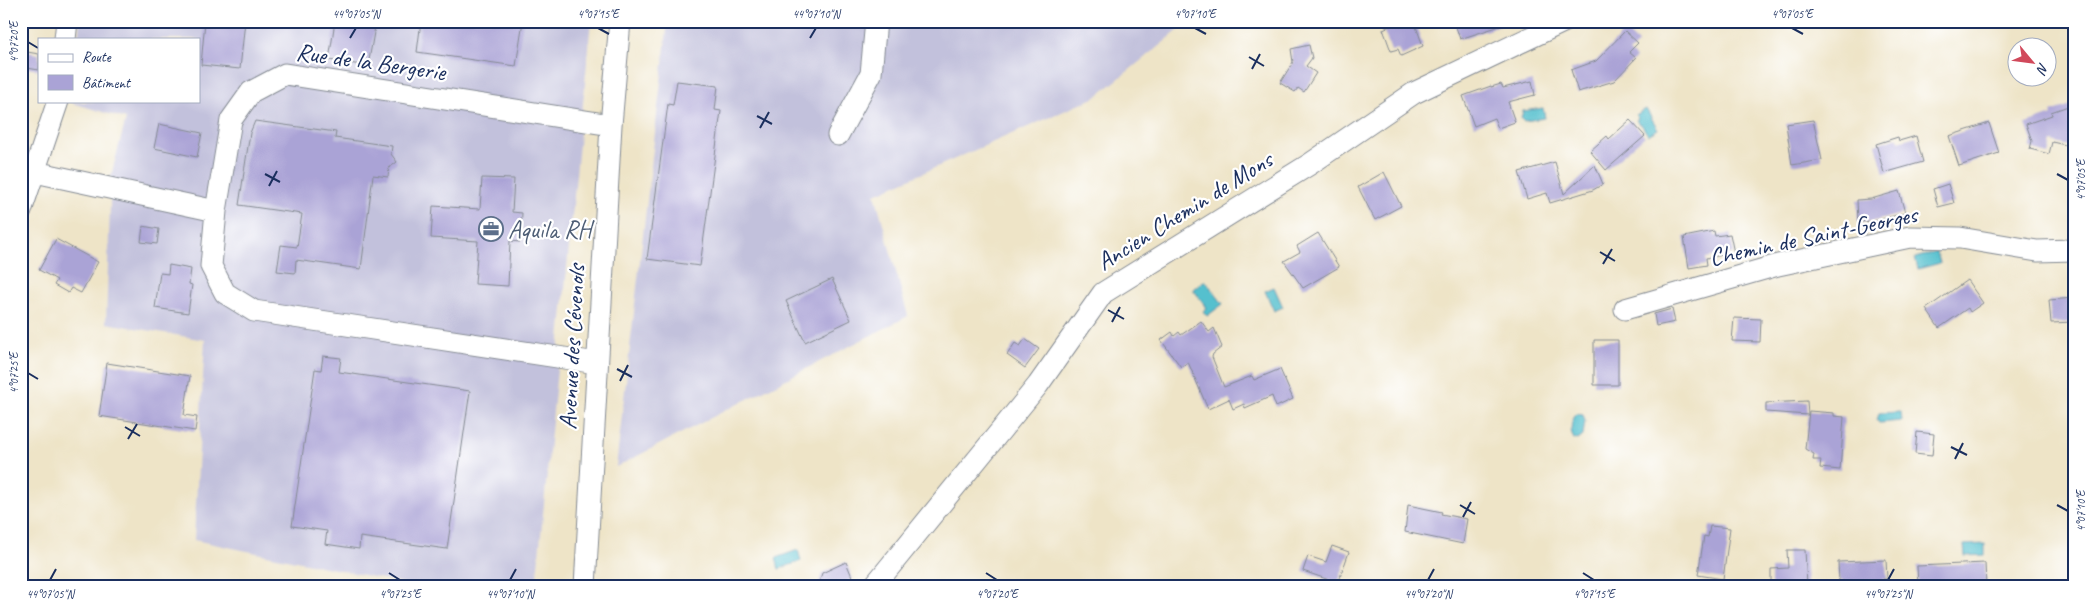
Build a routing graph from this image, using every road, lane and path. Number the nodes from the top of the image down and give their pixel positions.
1 (67, 21) edge
2 (620, 21) edge
3 (876, 21) edge
4 (1565, 21) edge
5 (65, 38) edge
6 (58, 102) edge
7 (611, 125) junction
8 (838, 135) dead end
9 (35, 172) junction
10 (216, 210) junction
11 (21, 211) edge
12 (2074, 250) edge
13 (1625, 309) dead end
14 (597, 363) junction
15 (585, 586) edge
16 (874, 586) edge

1 - 5 street
2 - 7 street, Avenue des Cévenols
3 - 8 street
4 - 16 street, Ancien Chemin de Mons
6 - 9 street
7 - 10 street, Rue de la Bergerie
7 - 14 street, Avenue des Cévenols
9 - 10 street
9 - 11 street
10 - 14 street, Rue de la Bergerie
12 - 13 street, Chemin de Saint-Georges
14 - 15 street, Avenue des Cévenols

